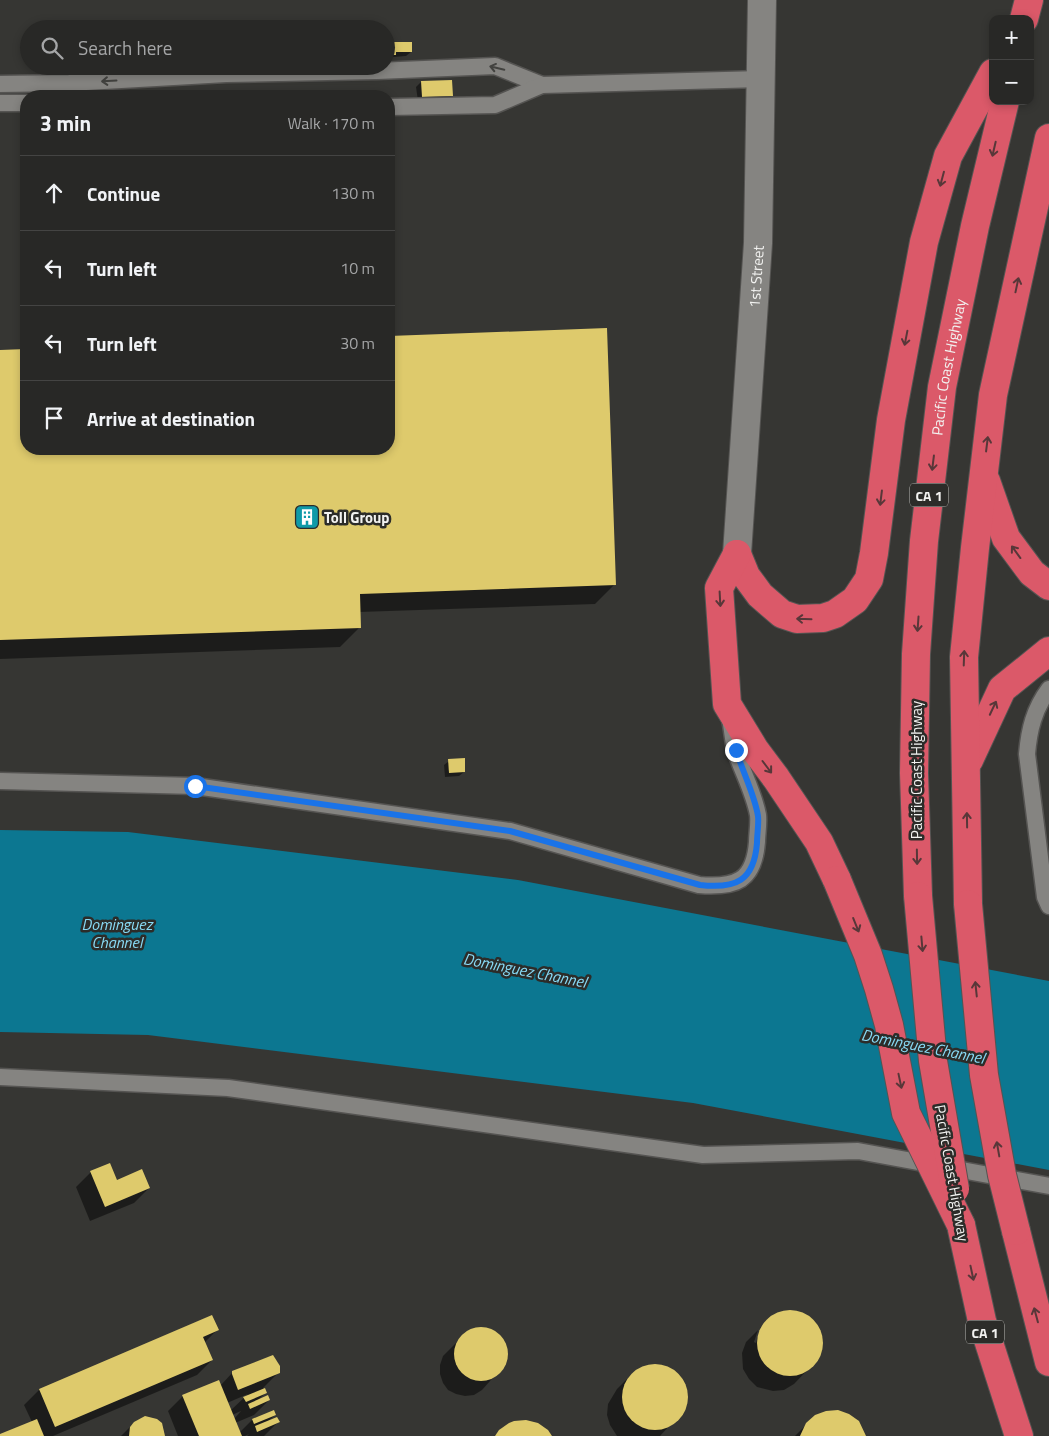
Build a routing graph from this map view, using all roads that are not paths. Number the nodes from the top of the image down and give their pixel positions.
1 (762, 0) edge
2 (395, 70) edge
3 (209, 75) edge
4 (761, 79) junction
5 (989, 80) edge
6 (0, 84) edge
7 (542, 85) junction
8 (0, 103) edge
9 (20, 103) edge
10 (1004, 105) edge
11 (395, 107) edge
12 (1049, 138) edge
13 (984, 473) junction
14 (737, 554) junction
15 (1049, 586) edge
16 (1049, 651) edge
17 (1049, 689) edge
18 (727, 704) junction
19 (967, 768) junction
20 (0, 781) edge
21 (1049, 906) edge
22 (0, 1077) edge
23 (1049, 1186) edge
24 (961, 1225) junction
25 (1049, 1362) edge
26 (1019, 1436) edge

1 - 4 street, 1st Street
7 -> 2 lane
3 -> 6 lane
4 - 7 lane
4 - 14 street, 1st Street
5 -> 14 highway
7 - 11 lane
8 - 9 lane
10 -> 24 highway, Pacific Coast Highway / CA 1, bridge
13 -> 12 highway
15 -> 13 highway
19 -> 13 highway
14 -> 18 highway
19 -> 16 highway
17 - 21 lane
18 - 20 lane
18 -> 24 highway, bridge
25 -> 19 highway, bridge
22 - 23 lane
24 -> 26 highway, Pacific Coast Highway / CA 1

